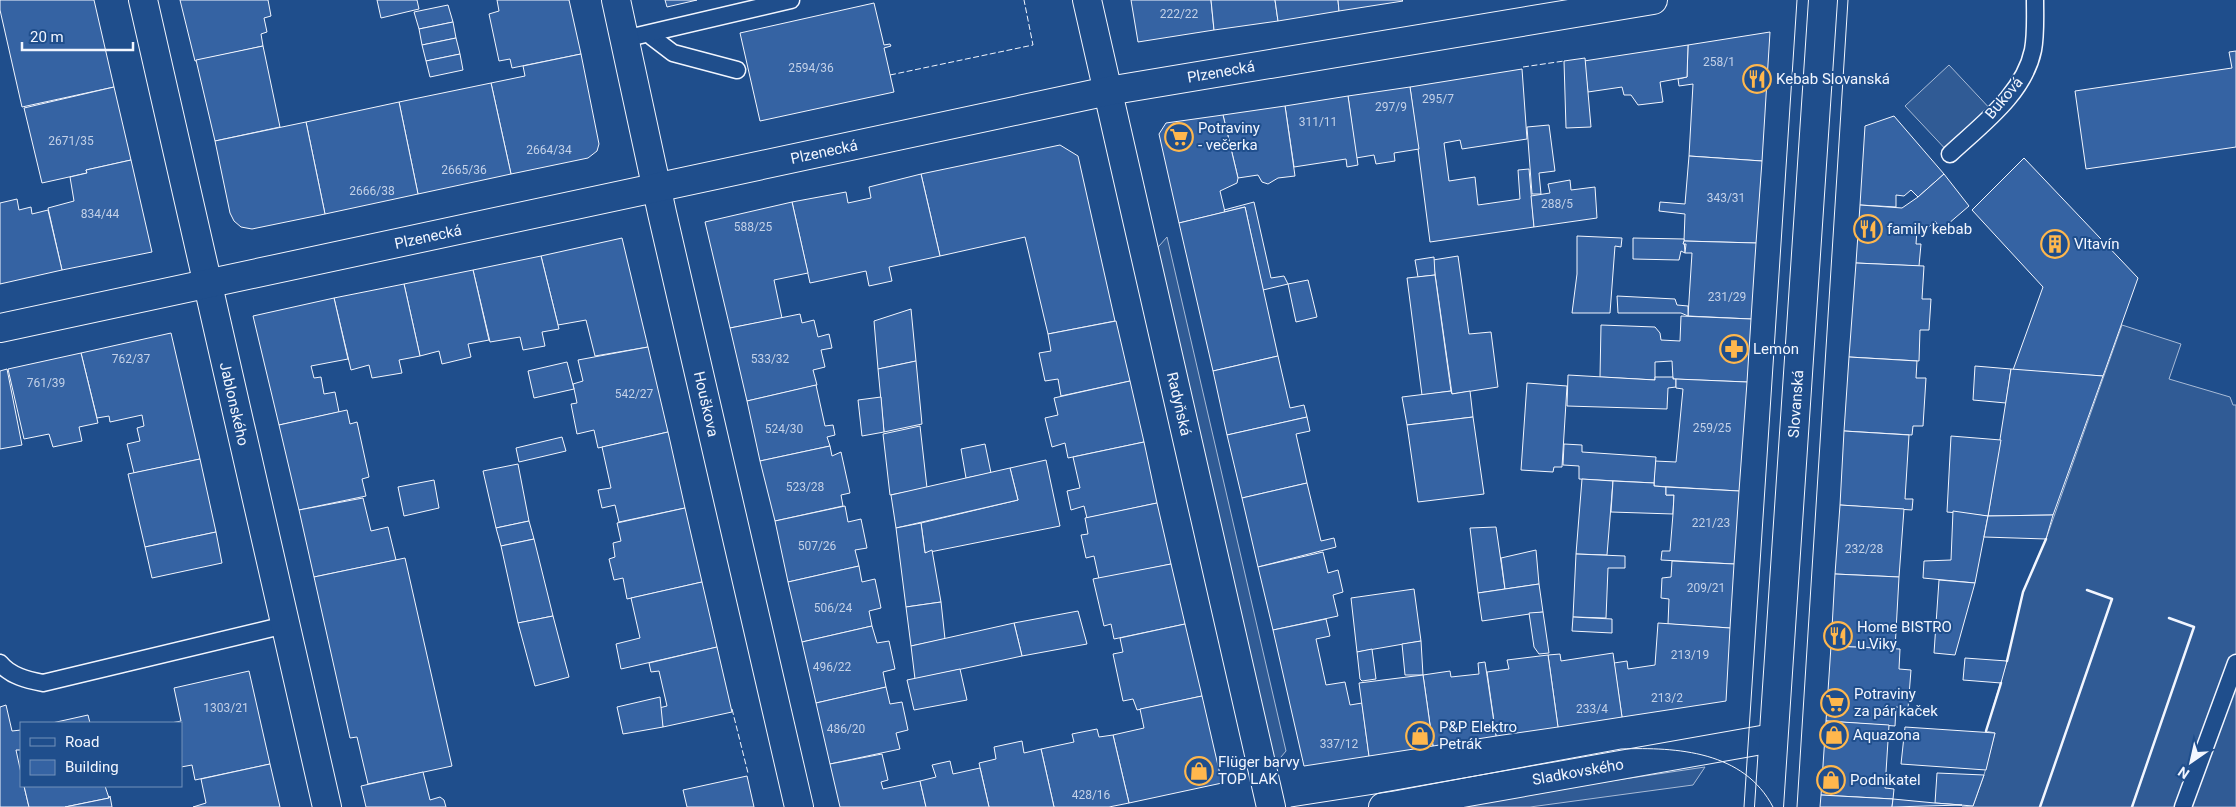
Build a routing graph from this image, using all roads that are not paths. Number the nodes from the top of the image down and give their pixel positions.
1 (143, 0) edge
2 (616, 0) edge
3 (791, 0) edge
4 (1087, 0) edge
5 (1653, 0) edge
6 (1823, 0) edge
7 (2035, 0) edge
8 (652, 37) dead end
9 (624, 39) junction
10 (737, 70) dead end
11 (1108, 91) junction
12 (1950, 154) dead end
13 (656, 188) junction
14 (207, 284) junction
15 (0, 328) edge
16 (285, 625) junction
17 (0, 663) edge
18 (2236, 663) edge
19 (1773, 738) junction
20 (327, 807) edge
21 (799, 807) edge
22 (1271, 807) edge
23 (1383, 807) edge
24 (1769, 807) edge
25 (2183, 807) edge

1 - 14 street, Jablonského
2 - 9 street, Houškova
3 - 9 lane
4 - 11 street, Radyňská
5 - 11 street, Plzenecká
6 - 19 street, Slovanská
7 - 12 lane, Buková
8 - 10 lane
9 - 13 street, Houškova
11 - 13 street, Plzenecká
11 - 22 street, Radyňská
13 - 14 street, Plzenecká
13 - 21 street, Houškova
14 - 15 street, Plzenecká
14 - 16 street, Jablonského
16 - 17 lane
16 - 20 street, Jablonského
18 - 25 lane
19 - 23 street, Sladkovského
19 - 24 street, Slovanská

